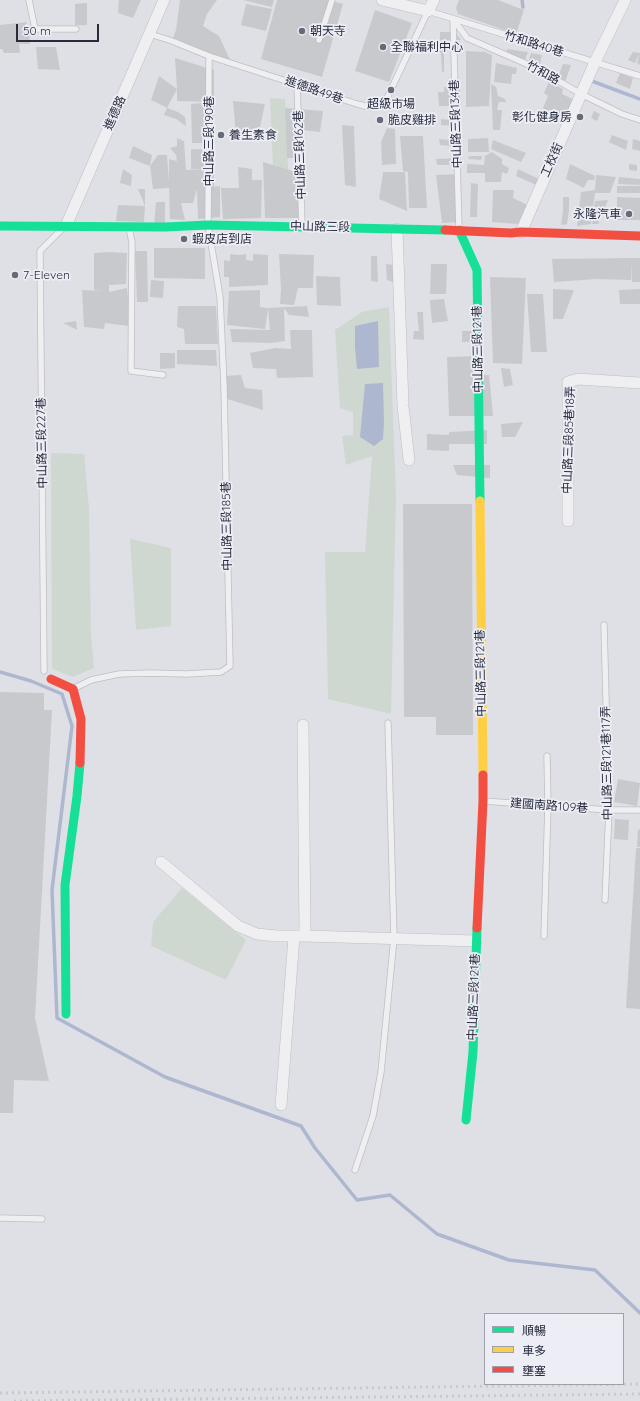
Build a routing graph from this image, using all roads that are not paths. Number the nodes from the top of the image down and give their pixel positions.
1 (29, 0) edge
2 (164, 0) edge
3 (332, 0) edge
4 (382, 0) edge
5 (434, 0) edge
6 (625, 0) edge
7 (428, 11) junction
8 (453, 19) junction
9 (76, 29) dead end
10 (150, 34) junction
11 (319, 40) dead end
12 (209, 56) junction
13 (594, 62) junction
14 (640, 76) edge
15 (297, 84) junction
16 (584, 87) junction
17 (640, 120) edge
18 (208, 225) junction
19 (0, 226) edge
20 (66, 226) junction
21 (128, 227) junction
22 (303, 227) junction
23 (397, 229) junction
24 (459, 230) junction
25 (521, 232) junction
26 (640, 236) edge
27 (163, 375) dead end
28 (640, 383) edge
29 (409, 460) dead end
30 (568, 521) dead end
31 (604, 625) dead end
32 (44, 671) dead end
33 (51, 680) dead end
34 (72, 689) junction
35 (388, 723) dead end
36 (303, 725) dead end
37 (547, 756) dead end
38 (483, 801) junction
39 (548, 805) junction
40 (609, 810) junction
41 (640, 810) edge
42 (161, 862) dead end
43 (605, 900) dead end
44 (300, 936) junction
45 (544, 936) dead end
46 (394, 938) junction
47 (476, 941) junction
48 (66, 1014) dead end
49 (281, 1105) dead end
50 (466, 1120) dead end
51 (355, 1170) dead end
52 (0, 1218) edge
53 (42, 1220) dead end

1 - 9 lane
2 - 10 street, 進德路
3 - 11 lane
4 - 7 street
5 - 7 street
6 - 13 street, 工校街
7 - 8 lane, 竹和路40巷
7 - 15 lane, 進德路49巷
8 - 13 lane, 竹和路40巷
8 - 16 lane, 竹和路
8 - 24 lane, 中山路三段134巷
10 - 12 lane, 進德路49巷
10 - 20 street, 進德路
12 - 15 lane, 進德路49巷
12 - 18 lane, 中山路三段190巷
13 - 14 lane, 竹和路40巷
13 - 16 street, 工校街
15 - 22 lane, 中山路三段162巷
16 - 17 lane, 竹和路
16 - 25 street, 工校街
18 - 21 street, 中山路三段
18 - 22 street, 中山路三段
18 - 34 lane, 中山路三段185巷
19 - 20 street, 中山路三段
20 - 21 street, 中山路三段
20 - 32 lane, 中山路三段227巷
21 - 27 lane
22 - 23 street, 中山路三段
23 - 24 street, 中山路三段
23 - 29 street
24 - 25 street, 中山路三段
24 - 38 street, 中山路三段121巷
25 - 26 street, 中山路三段
28 - 30 street, 中山路三段85巷18弄
31 - 40 lane, 中山路三段121巷117弄
33 - 34 street
34 - 48 street
35 - 46 lane
36 - 44 street
37 - 39 lane
38 - 39 lane, 建國南路109巷
38 - 47 street, 中山路三段121巷
39 - 40 lane, 建國南路109巷
39 - 45 lane
40 - 41 lane, 建國南路109巷
40 - 43 lane, 中山路三段121巷117弄
42 - 44 street
44 - 46 street
44 - 49 street
46 - 47 street
46 - 51 lane
47 - 50 street, 中山路三段121巷
52 - 53 lane

